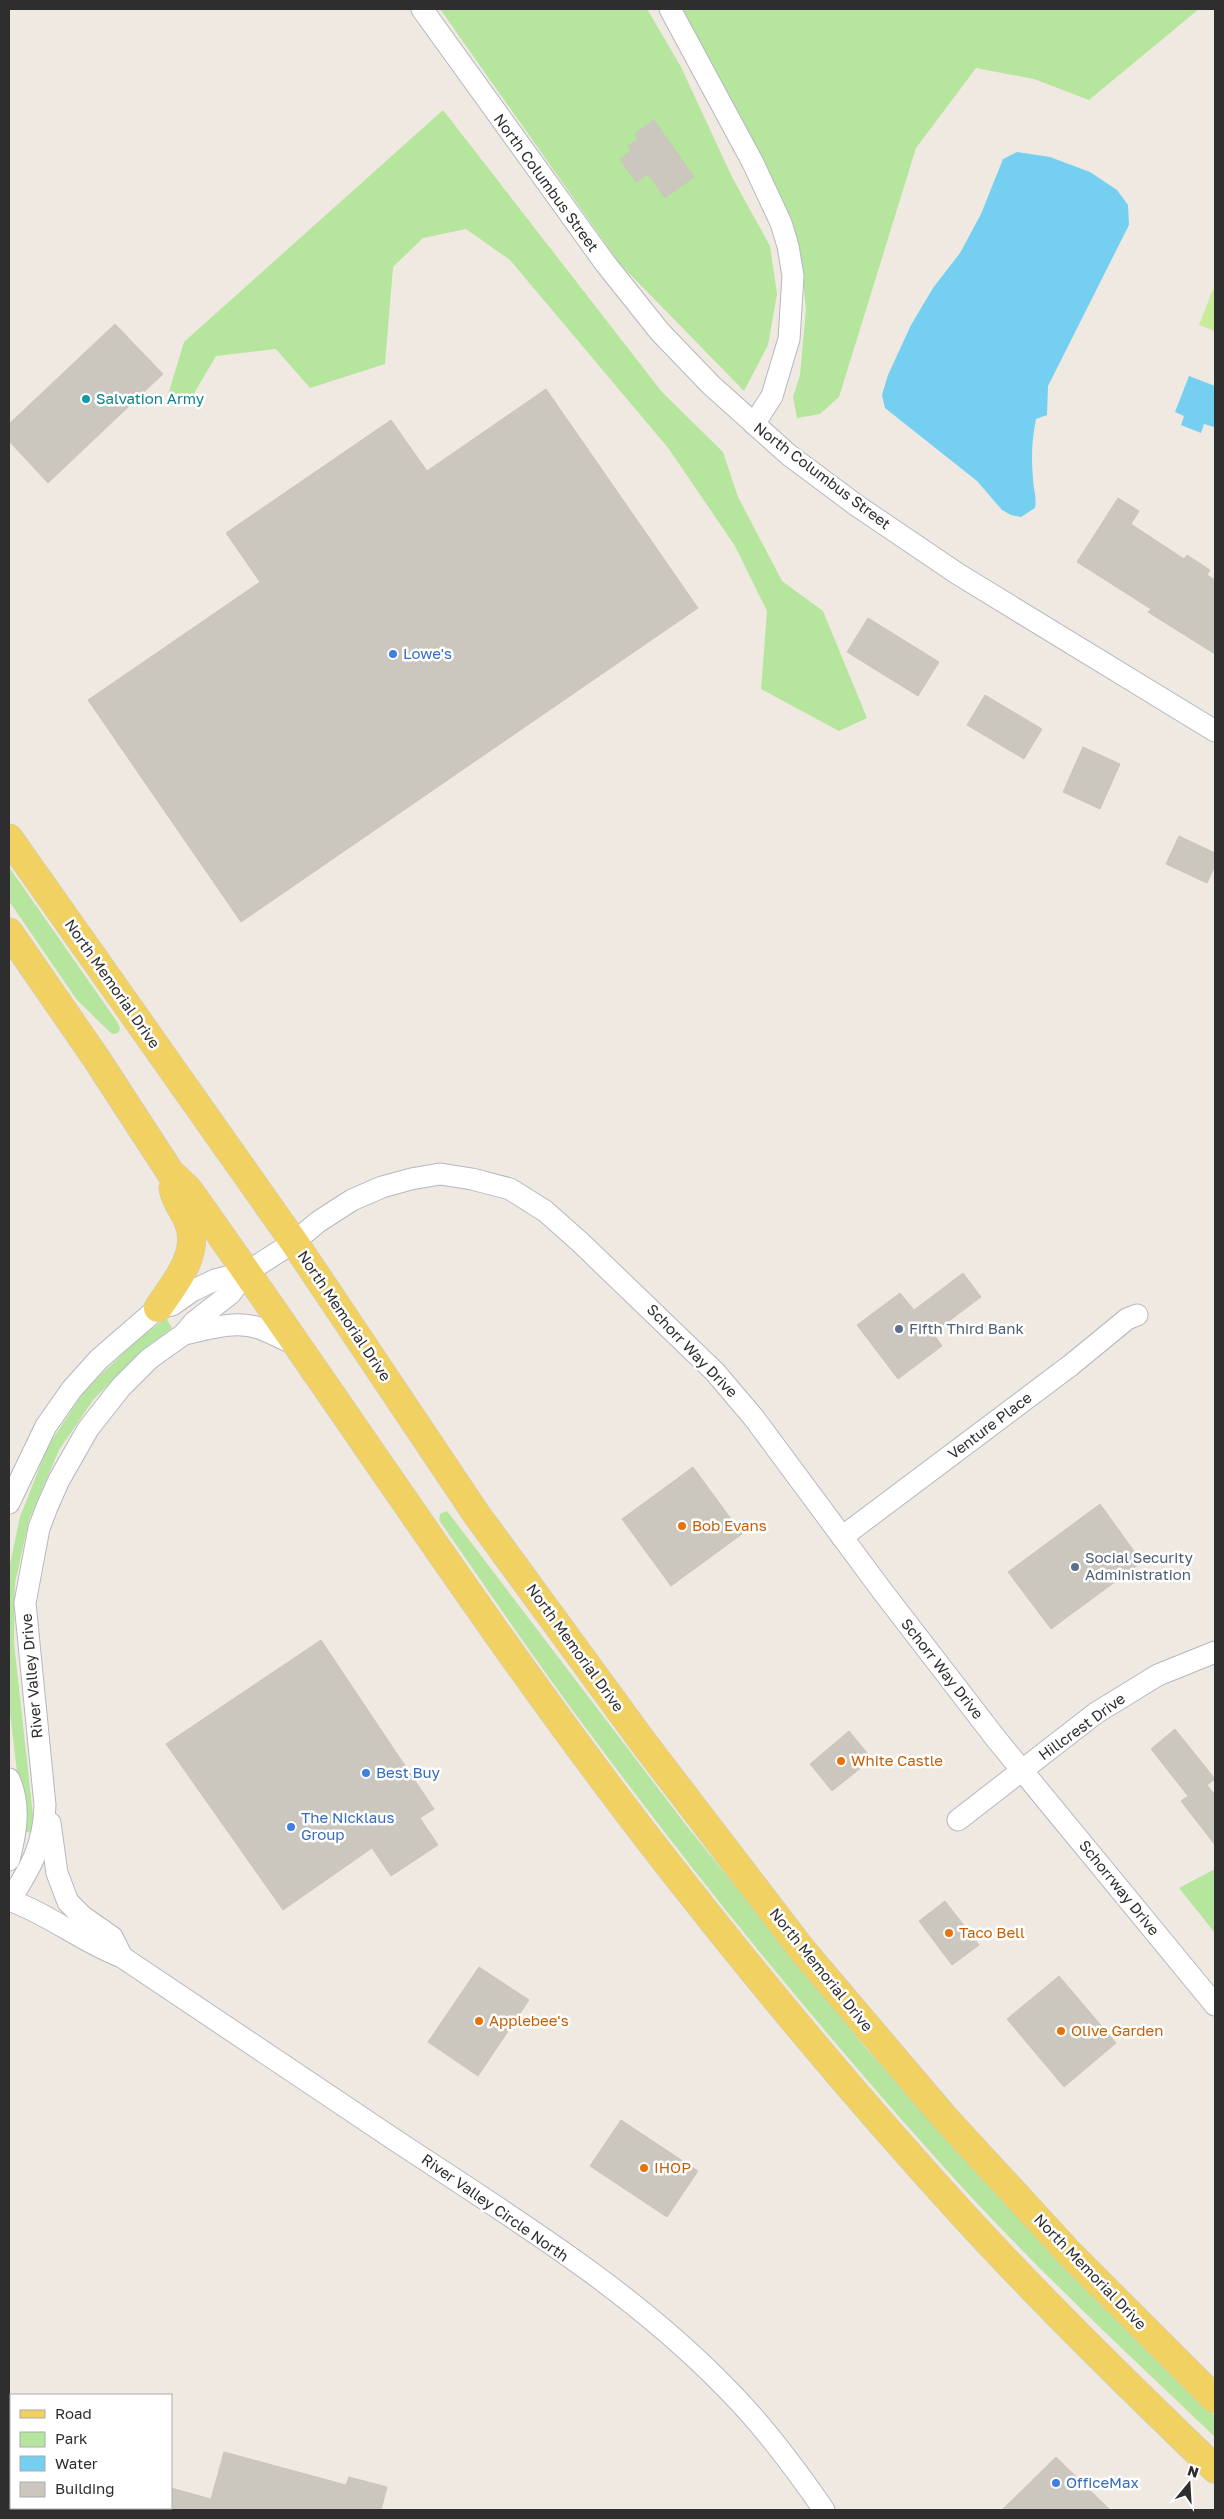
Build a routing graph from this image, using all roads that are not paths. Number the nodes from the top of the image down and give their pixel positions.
1 (422, 9) edge
2 (670, 9) edge
3 (754, 424) junction
4 (1215, 731) edge
5 (9, 838) edge
6 (9, 932) edge
7 (170, 1172) junction
8 (294, 1242) junction
9 (247, 1272) junction
10 (158, 1308) junction
11 (1137, 1315) dead end
12 (184, 1334) junction
13 (298, 1346) junction
14 (9, 1503) edge
15 (842, 1537) junction
16 (1215, 1652) edge
17 (1022, 1771) junction
18 (9, 1779) edge
19 (45, 1806) junction
20 (958, 1820) dead end
21 (9, 1860) edge
22 (9, 1895) edge
23 (122, 1957) junction
24 (1215, 2005) edge
25 (1215, 2399) edge
26 (1215, 2469) edge
27 (824, 2510) edge

1 - 3 street, North Columbus Street
2 - 3 street
3 - 4 street, North Columbus Street
5 - 8 main road, North Memorial Drive
6 - 7 main road
7 - 9 main road
7 - 10 main road
8 - 9 street, Schorr Way Drive
8 - 15 street, Schorr Way Drive
8 - 25 main road, North Memorial Drive
9 - 10 street
9 - 12 street, River Valley Drive
9 - 13 main road
10 - 14 street
11 - 15 street, Venture Place
12 - 13 street, River Valley Drive
12 - 19 street, River Valley Drive
13 - 26 main road
15 - 17 street, Schorr Way Drive
16 - 17 street, Hillcrest Drive
17 - 20 street, Hillcrest Drive
17 - 24 street, Schorrway Drive
18 - 21 street
19 - 22 street, River Valley Drive
19 - 23 street, River Valley Circle North
22 - 23 street, River Valley Circle North
23 - 27 street, River Valley Circle North

